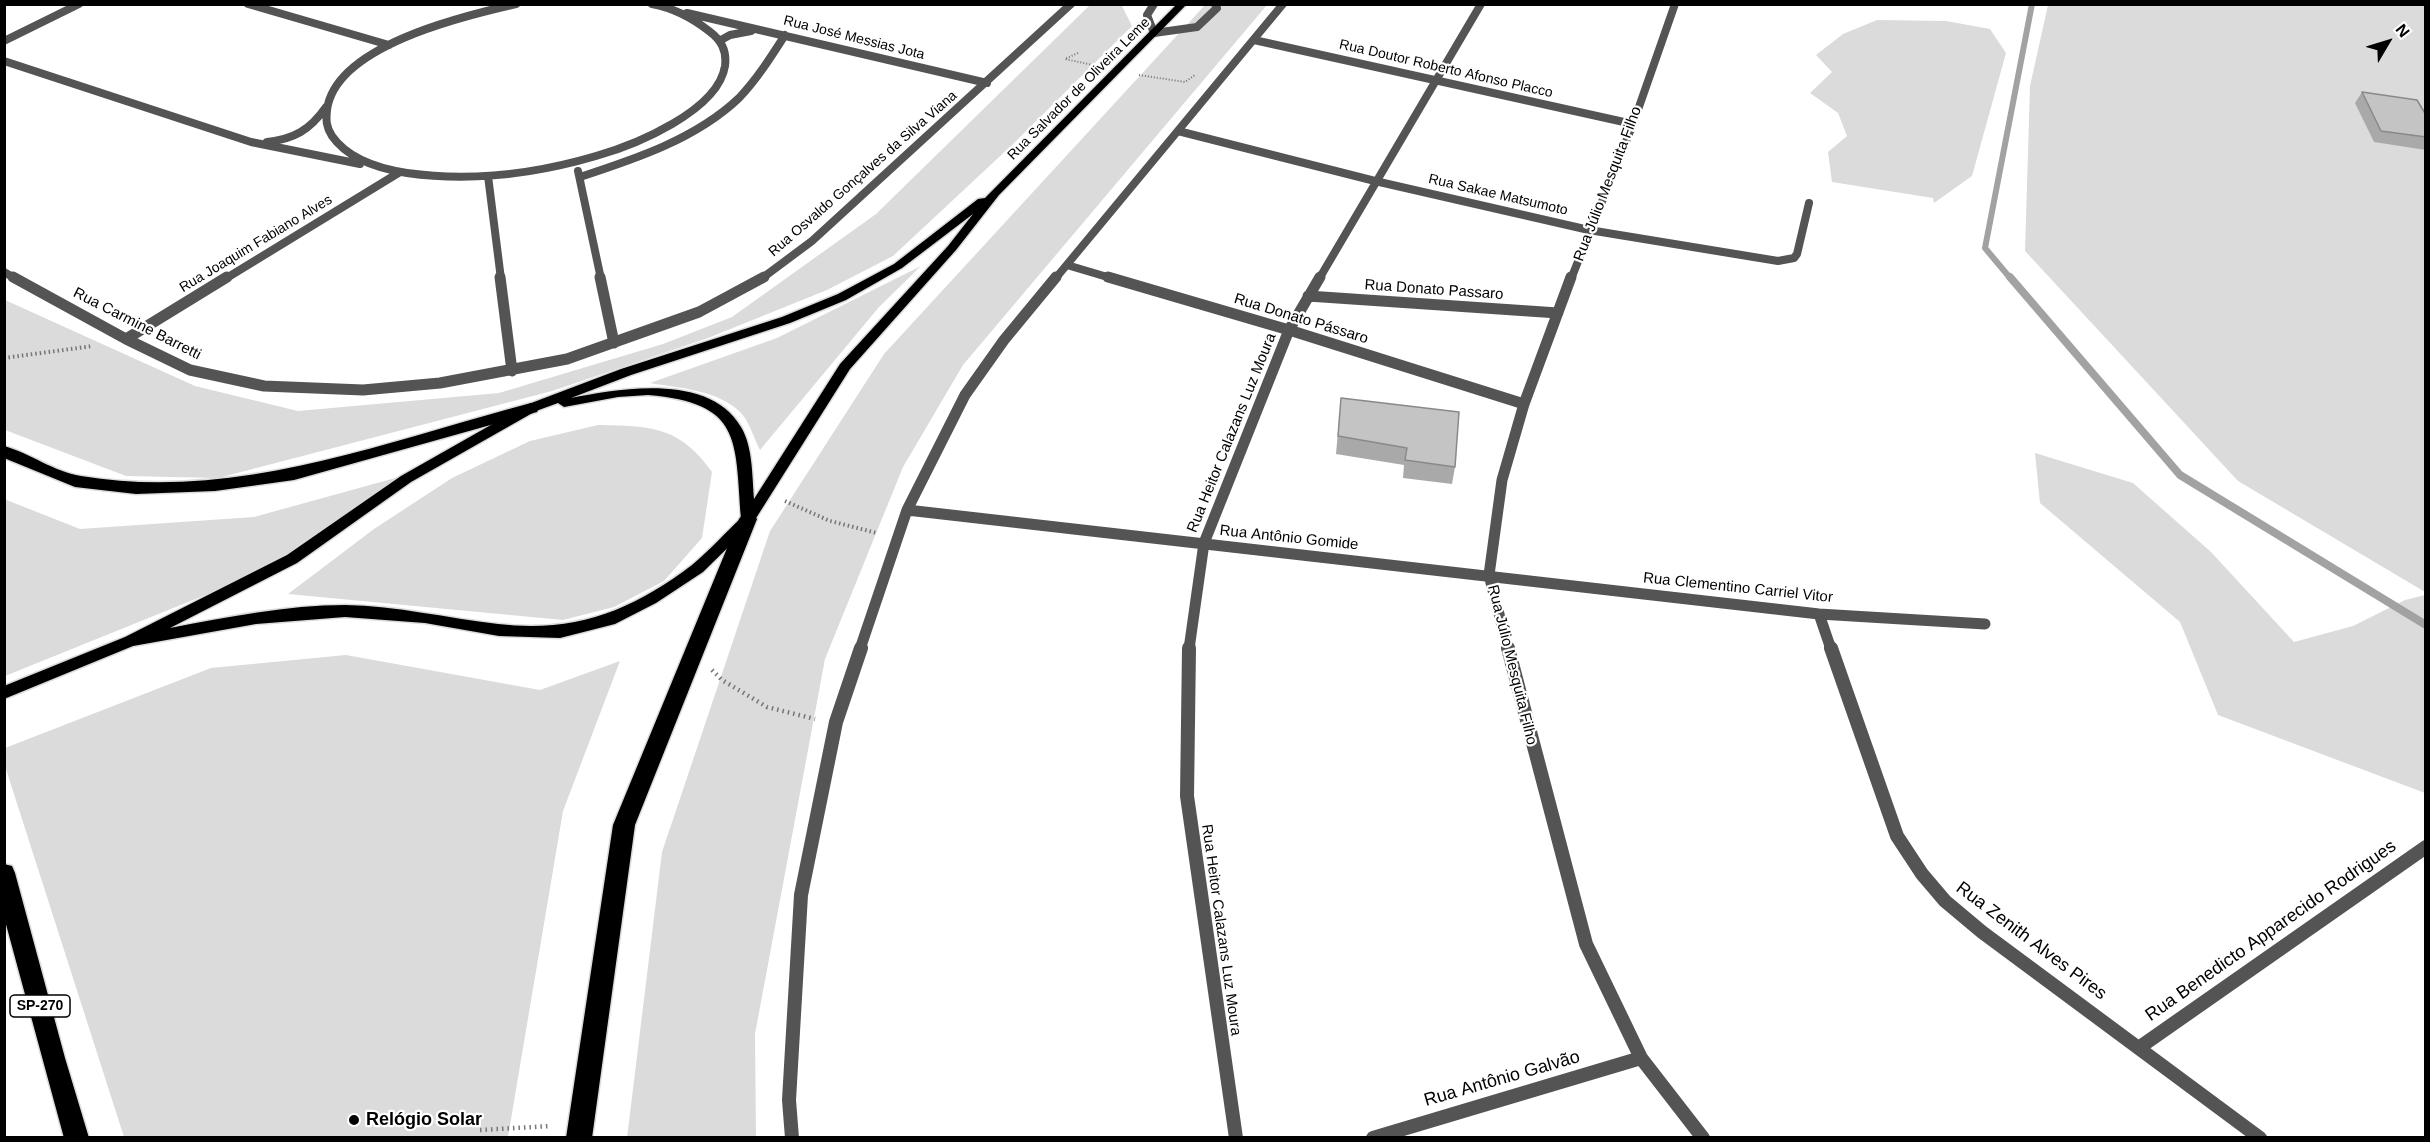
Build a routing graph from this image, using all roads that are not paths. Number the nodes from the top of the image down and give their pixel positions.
1 (80, 4) edge
2 (248, 4) edge
3 (516, 4) edge
4 (652, 4) edge
5 (1071, 4) edge
6 (1154, 4) edge
7 (1183, 4) edge
8 (1215, 4) edge
9 (1283, 4) edge
10 (1482, 4) edge
11 (1675, 4) edge
12 (663, 5) edge
13 (680, 11) junction
14 (1154, 33) junction
15 (780, 34) junction
16 (4, 40) edge
17 (721, 40) junction
18 (1254, 40) junction
19 (389, 45) junction
20 (4, 61) edge
21 (1437, 82) junction
22 (987, 83) junction
23 (326, 107) junction
24 (1633, 124) junction
25 (1178, 131) junction
26 (251, 142) junction
27 (577, 162) junction
28 (400, 172) junction
29 (488, 176) junction
30 (580, 177) junction
31 (1375, 181) junction
32 (995, 192) junction
33 (1809, 202) dead end
34 (1589, 230) junction
35 (1067, 265) junction
36 (4, 272) edge
37 (1308, 296) junction
38 (1558, 314) junction
39 (1289, 330) junction
40 (126, 339) junction
41 (614, 343) junction
42 (512, 371) junction
43 (1524, 404) junction
44 (531, 408) junction
45 (4, 451) edge
46 (907, 510) junction
47 (748, 519) junction
48 (1204, 543) junction
49 (1489, 575) junction
50 (1820, 614) junction
51 (1985, 624) dead end
52 (131, 641) junction
53 (4, 693) edge
54 (2426, 847) edge
55 (4, 873) edge
56 (2140, 1047) junction
57 (1641, 1058) junction
58 (579, 1131) edge
59 (77, 1137) edge
60 (792, 1137) edge
61 (1236, 1137) edge
62 (1374, 1137) edge
63 (1703, 1137) edge
64 (2260, 1137) edge

1 - 16 street
2 - 19 street
3 - 19 street
4 - 12 street, Rua José Messias Jota
5 - 22 street, Rua Osvaldo Gonçalves da Silva Viana
6 - 14 street
7 - 14 main road, Rua Salvador de Oliveira Leme
8 - 14 street
9 - 18 street
10 - 21 street, Rua Heitor Calazans Luz Moura
11 - 24 street, Rua Júlio Mesquita Filho
12 - 13 street, Rua José Messias Jota
13 - 15 street, Rua José Messias Jota
13 - 17 street
14 - 32 main road, Rua Salvador de Oliveira Leme
15 - 17 street
15 - 22 street, Rua José Messias Jota
15 - 30 street
17 - 27 street
18 - 21 street, Rua Doutor Roberto Afonso Placco
18 - 25 street
19 - 23 street
20 - 26 street
21 - 24 street, Rua Doutor Roberto Afonso Placco
21 - 31 street, Rua Heitor Calazans Luz Moura
22 - 41 street, Rua Osvaldo Gonçalves da Silva Viana
23 - 26 street
23 - 28 street
24 - 34 street, Rua Júlio Mesquita Filho
25 - 31 street, Rua Sakae Matsumoto
25 - 35 street
26 - 28 street
27 - 29 street
27 - 30 street
28 - 29 street
28 - 40 street, Rua Joaquim Fabiano Alves
29 - 42 street
30 - 41 street
31 - 34 street, Rua Sakae Matsumoto
31 - 37 street, Rua Heitor Calazans Luz Moura
32 - 44 main road
32 - 47 main road
33 - 34 street, Rua Sakae Matsumoto
34 - 38 street, Rua Júlio Mesquita Filho
35 - 39 street, Rua Donato Pássaro
35 - 46 street
36 - 40 street, Rua Carmine Barretti
37 - 38 street, Rua Donato Passaro
37 - 39 street, Rua Heitor Calazans Luz Moura
38 - 43 street, Rua Júlio Mesquita Filho
39 - 43 street, Rua Donato Pássaro
39 - 48 street, Rua Heitor Calazans Luz Moura
40 - 42 street, Rua Carmine Barretti
41 - 42 street, Rua Osvaldo Gonçalves da Silva Viana
43 - 49 street, Rua Júlio Mesquita Filho
44 - 45 highway
44 - 47 main road
44 - 52 main road
46 - 48 street, Rua Antônio Gomide
46 - 60 street
47 - 52 main road
47 - 58 highway
48 - 49 street, Rua Antônio Gomide
48 - 61 street, Rua Heitor Calazans Luz Moura
49 - 50 street, Rua Clementino Carriel Vitor
49 - 57 street, Rua Júlio Mesquita Filho
50 - 51 street, Rua Clementino Carriel Vitor
50 - 56 street, Rua Zenith Alves Pires
52 - 53 main road
54 - 56 street, Rua Benedicto Apparecido Rodrigues
55 - 59 highway, SP-270
56 - 64 street, Rua Zenith Alves Pires
57 - 62 street, Rua Antônio Galvão
57 - 63 street, Rua Júlio Mesquita Filho

